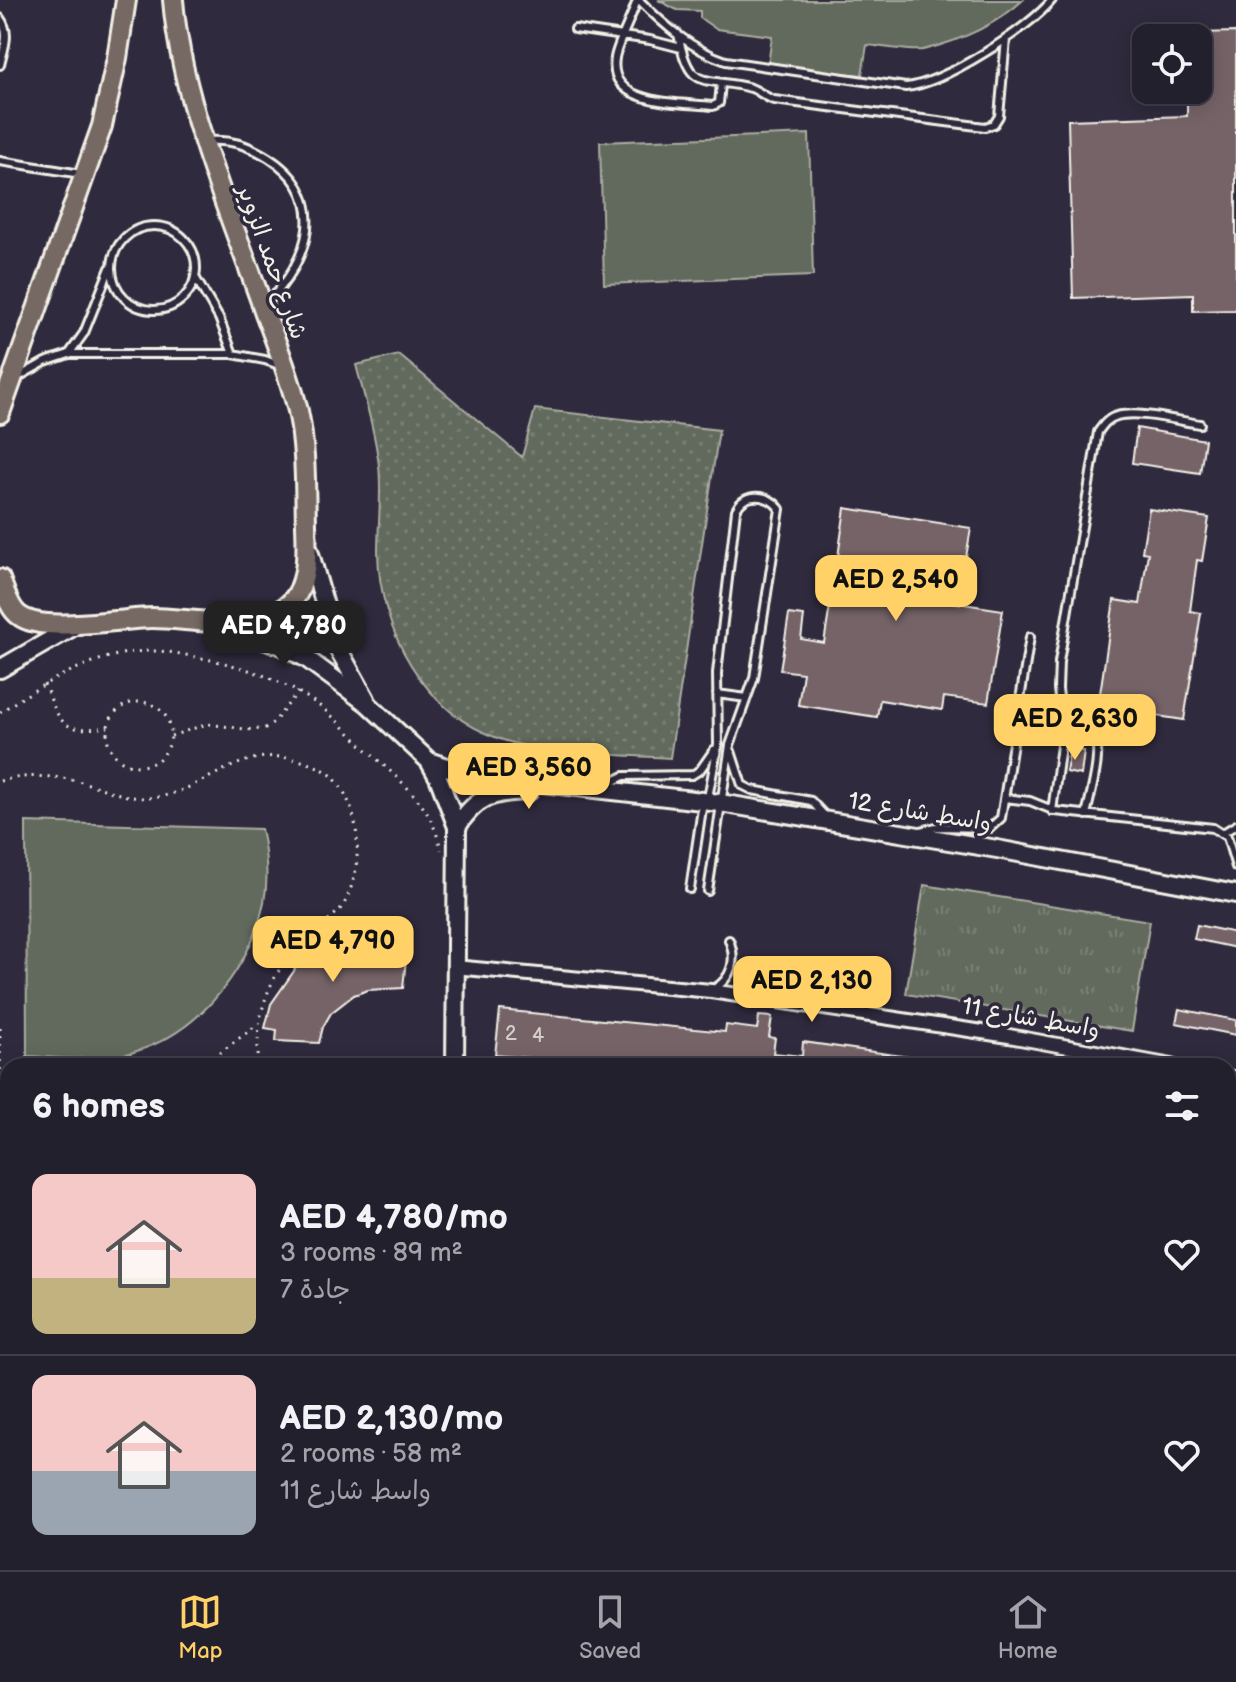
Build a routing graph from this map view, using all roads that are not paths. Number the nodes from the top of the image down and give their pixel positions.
1 (126, 0) edge
2 (173, 0) edge
3 (638, 0) edge
4 (1052, 0) edge
5 (0, 18) edge
6 (575, 29) dead end
7 (678, 34) junction
8 (623, 38) junction
9 (1006, 39) junction
10 (681, 48) junction
11 (0, 65) edge
12 (721, 84) junction
13 (203, 142) junction
14 (0, 161) edge
15 (84, 174) junction
16 (111, 265) junction
17 (195, 277) junction
18 (263, 307) junction
19 (69, 354) junction
20 (233, 354) junction
21 (285, 367) junction
22 (9, 382) junction
23 (0, 413) edge
24 (1200, 424) dead end
25 (307, 543) junction
26 (0, 579) edge
27 (206, 623) junction
28 (79, 624) junction
29 (1030, 637) dead end
30 (0, 669) edge
31 (717, 694) junction
32 (747, 698) junction
33 (368, 704) junction
34 (1063, 716) junction
35 (718, 744) junction
36 (730, 745) junction
37 (429, 761) junction
38 (595, 790) junction
39 (1005, 798) junction
40 (710, 802) junction
41 (1052, 811) junction
42 (1086, 815) junction
43 (831, 822) junction
44 (1236, 825) edge
45 (457, 827) junction
46 (1223, 833) junction
47 (911, 835) junction
48 (1233, 841) edge
49 (1236, 867) edge
50 (690, 889) dead end
51 (708, 891) dead end
52 (1236, 894) edge
53 (729, 940) dead end
54 (454, 967) junction
55 (711, 991) junction
56 (455, 1058) edge
57 (1129, 1058) edge

1 - 15 main road
2 - 13 main road, شارع حمد الزوير
3 - 7 lane
3 - 8 lane
4 - 9 lane
5 - 11 lane
6 - 8 lane
7 - 9 lane
7 - 10 lane
8 - 10 lane
8 - 12 lane
9 - 12 lane
10 - 12 lane
13 - 18 main road, شارع حمد الزوير
13 - 18 lane
14 - 15 lane
15 - 22 main road
16 - 17 lane
16 - 17 lane
16 - 19 lane
17 - 20 lane
18 - 21 main road, شارع حمد الزوير
19 - 20 lane
19 - 22 lane
20 - 21 lane
21 - 25 main road, شارع حمد الزوير
22 - 23 main road
24 - 34 lane
25 - 27 main road, شارع حمد الزوير
25 - 33 main road
26 - 28 main road
27 - 28 main road
27 - 33 main road
28 - 30 main road
29 - 39 lane
31 - 32 lane
31 - 32 lane
31 - 35 lane
32 - 36 lane
33 - 37 main road
34 - 41 lane
34 - 42 lane
35 - 38 lane
35 - 40 lane
36 - 40 lane
36 - 43 lane
37 - 38 main road, واسط شارع 12
37 - 45 main road
38 - 40 main road, واسط شارع 12
38 - 45 main road, واسط شارع 12
39 - 41 lane
39 - 47 lane
40 - 43 main road, واسط شارع 12
40 - 50 lane
40 - 51 lane
41 - 42 lane
42 - 46 lane
43 - 47 main road, واسط شارع 12
44 - 46 lane
45 - 54 main road
46 - 48 lane
47 - 52 main road, واسط شارع 12
48 - 49 lane
53 - 55 lane
54 - 55 street, واسط شارع 11
54 - 56 main road
55 - 57 street, واسط شارع 11

